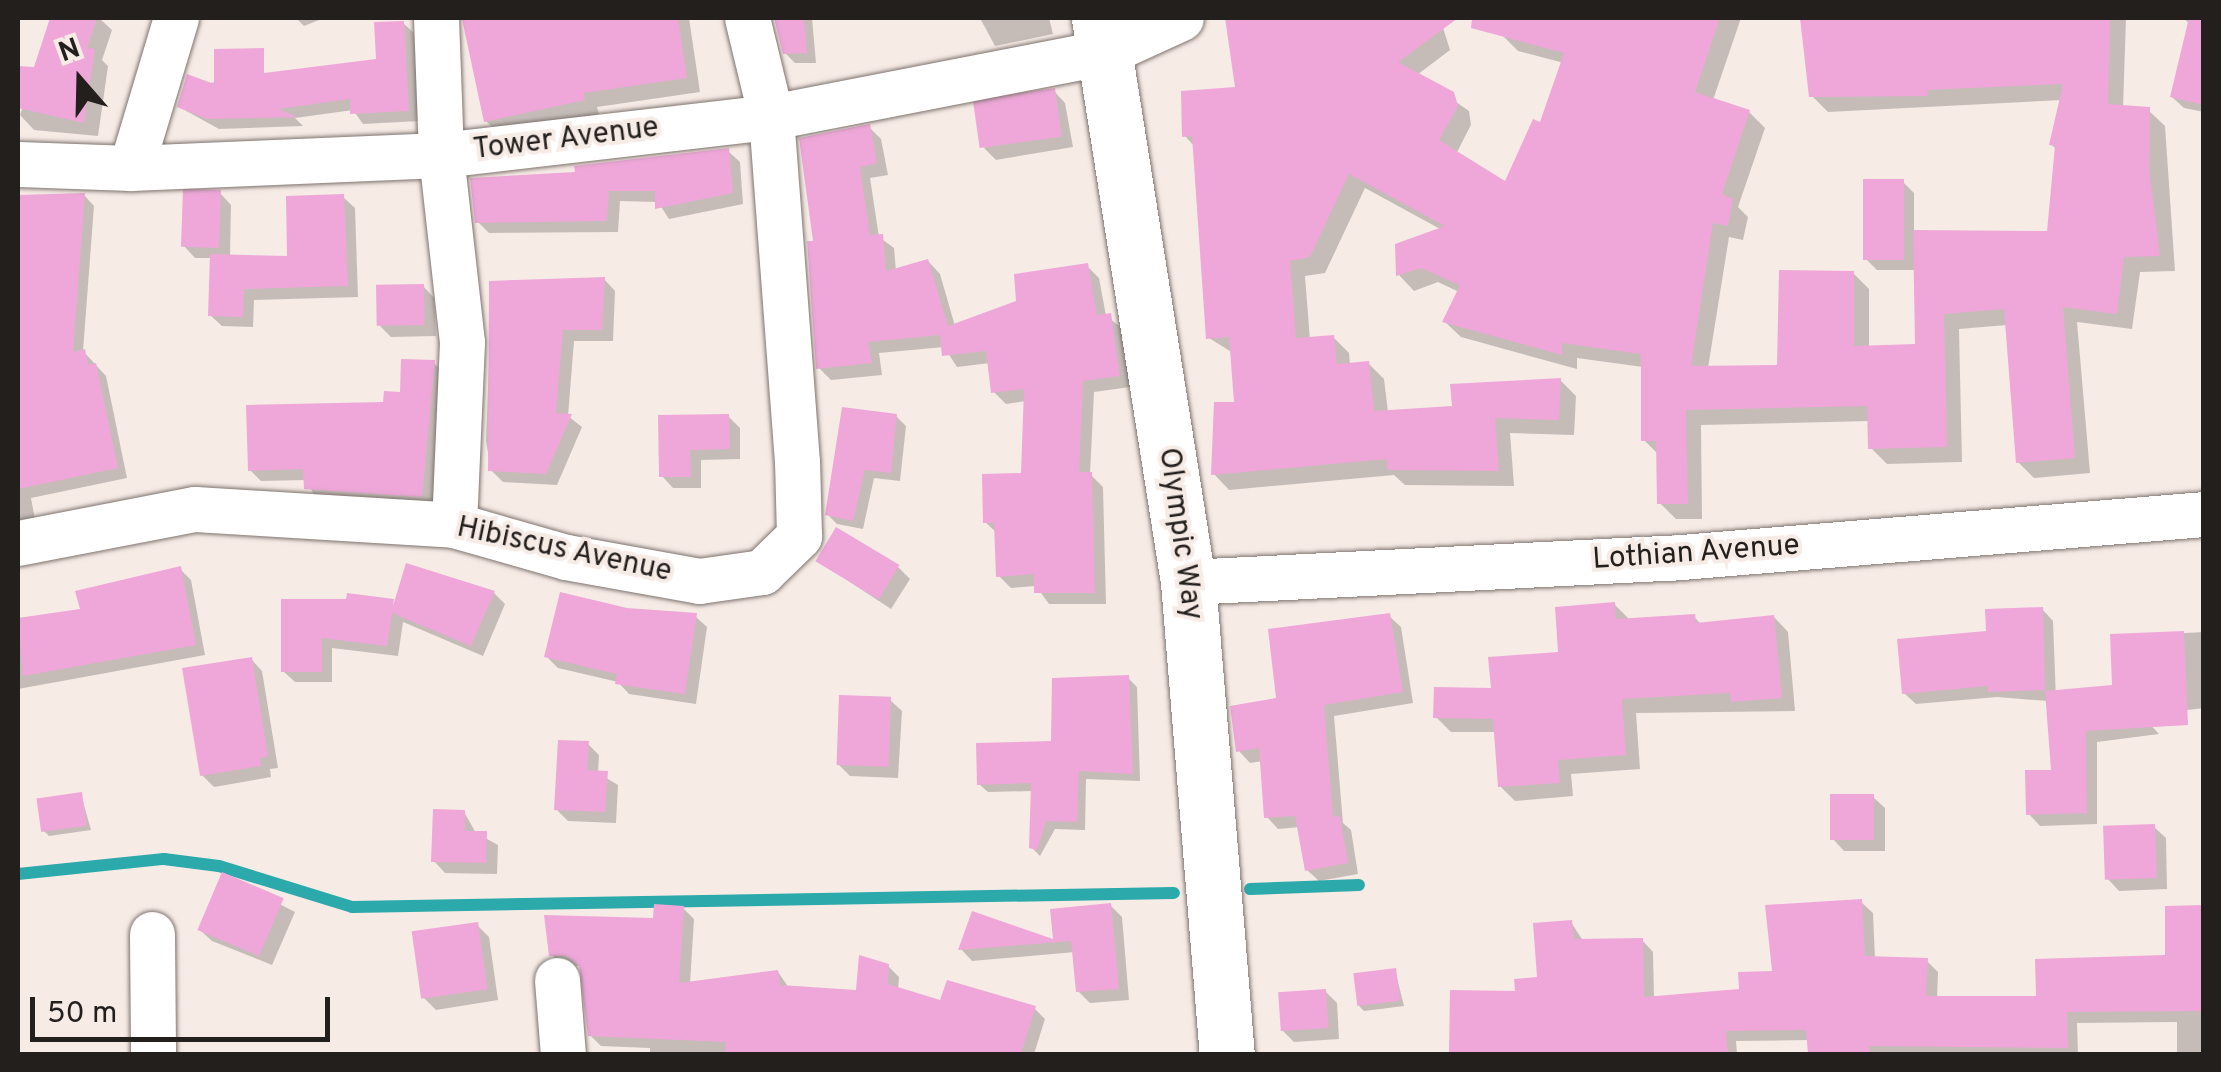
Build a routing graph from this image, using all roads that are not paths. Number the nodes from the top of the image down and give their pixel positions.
1 (176, 18) edge
2 (436, 18) edge
3 (747, 18) edge
4 (1182, 18) edge
5 (1104, 34) edge
6 (771, 116) junction
7 (441, 155) junction
8 (18, 164) edge
9 (131, 168) junction
10 (2204, 514) edge
11 (454, 525) junction
12 (18, 542) edge
13 (1188, 582) junction
14 (152, 934) dead end
15 (557, 980) dead end
16 (154, 1054) edge
17 (563, 1054) edge
18 (1228, 1054) edge

1 - 9 street
2 - 7 street
3 - 6 street, Hibiscus Avenue
4 - 5 street, Tower Avenue
5 - 6 street, Tower Avenue
5 - 13 street, Olympic Way
6 - 7 street, Tower Avenue
6 - 11 street, Hibiscus Avenue
7 - 9 street, Tower Avenue
7 - 11 street
8 - 9 street, Tower Avenue
10 - 13 street, Lothian Avenue
11 - 12 street, Hibiscus Avenue
13 - 18 street, Olympic Way
14 - 16 street
15 - 17 street

